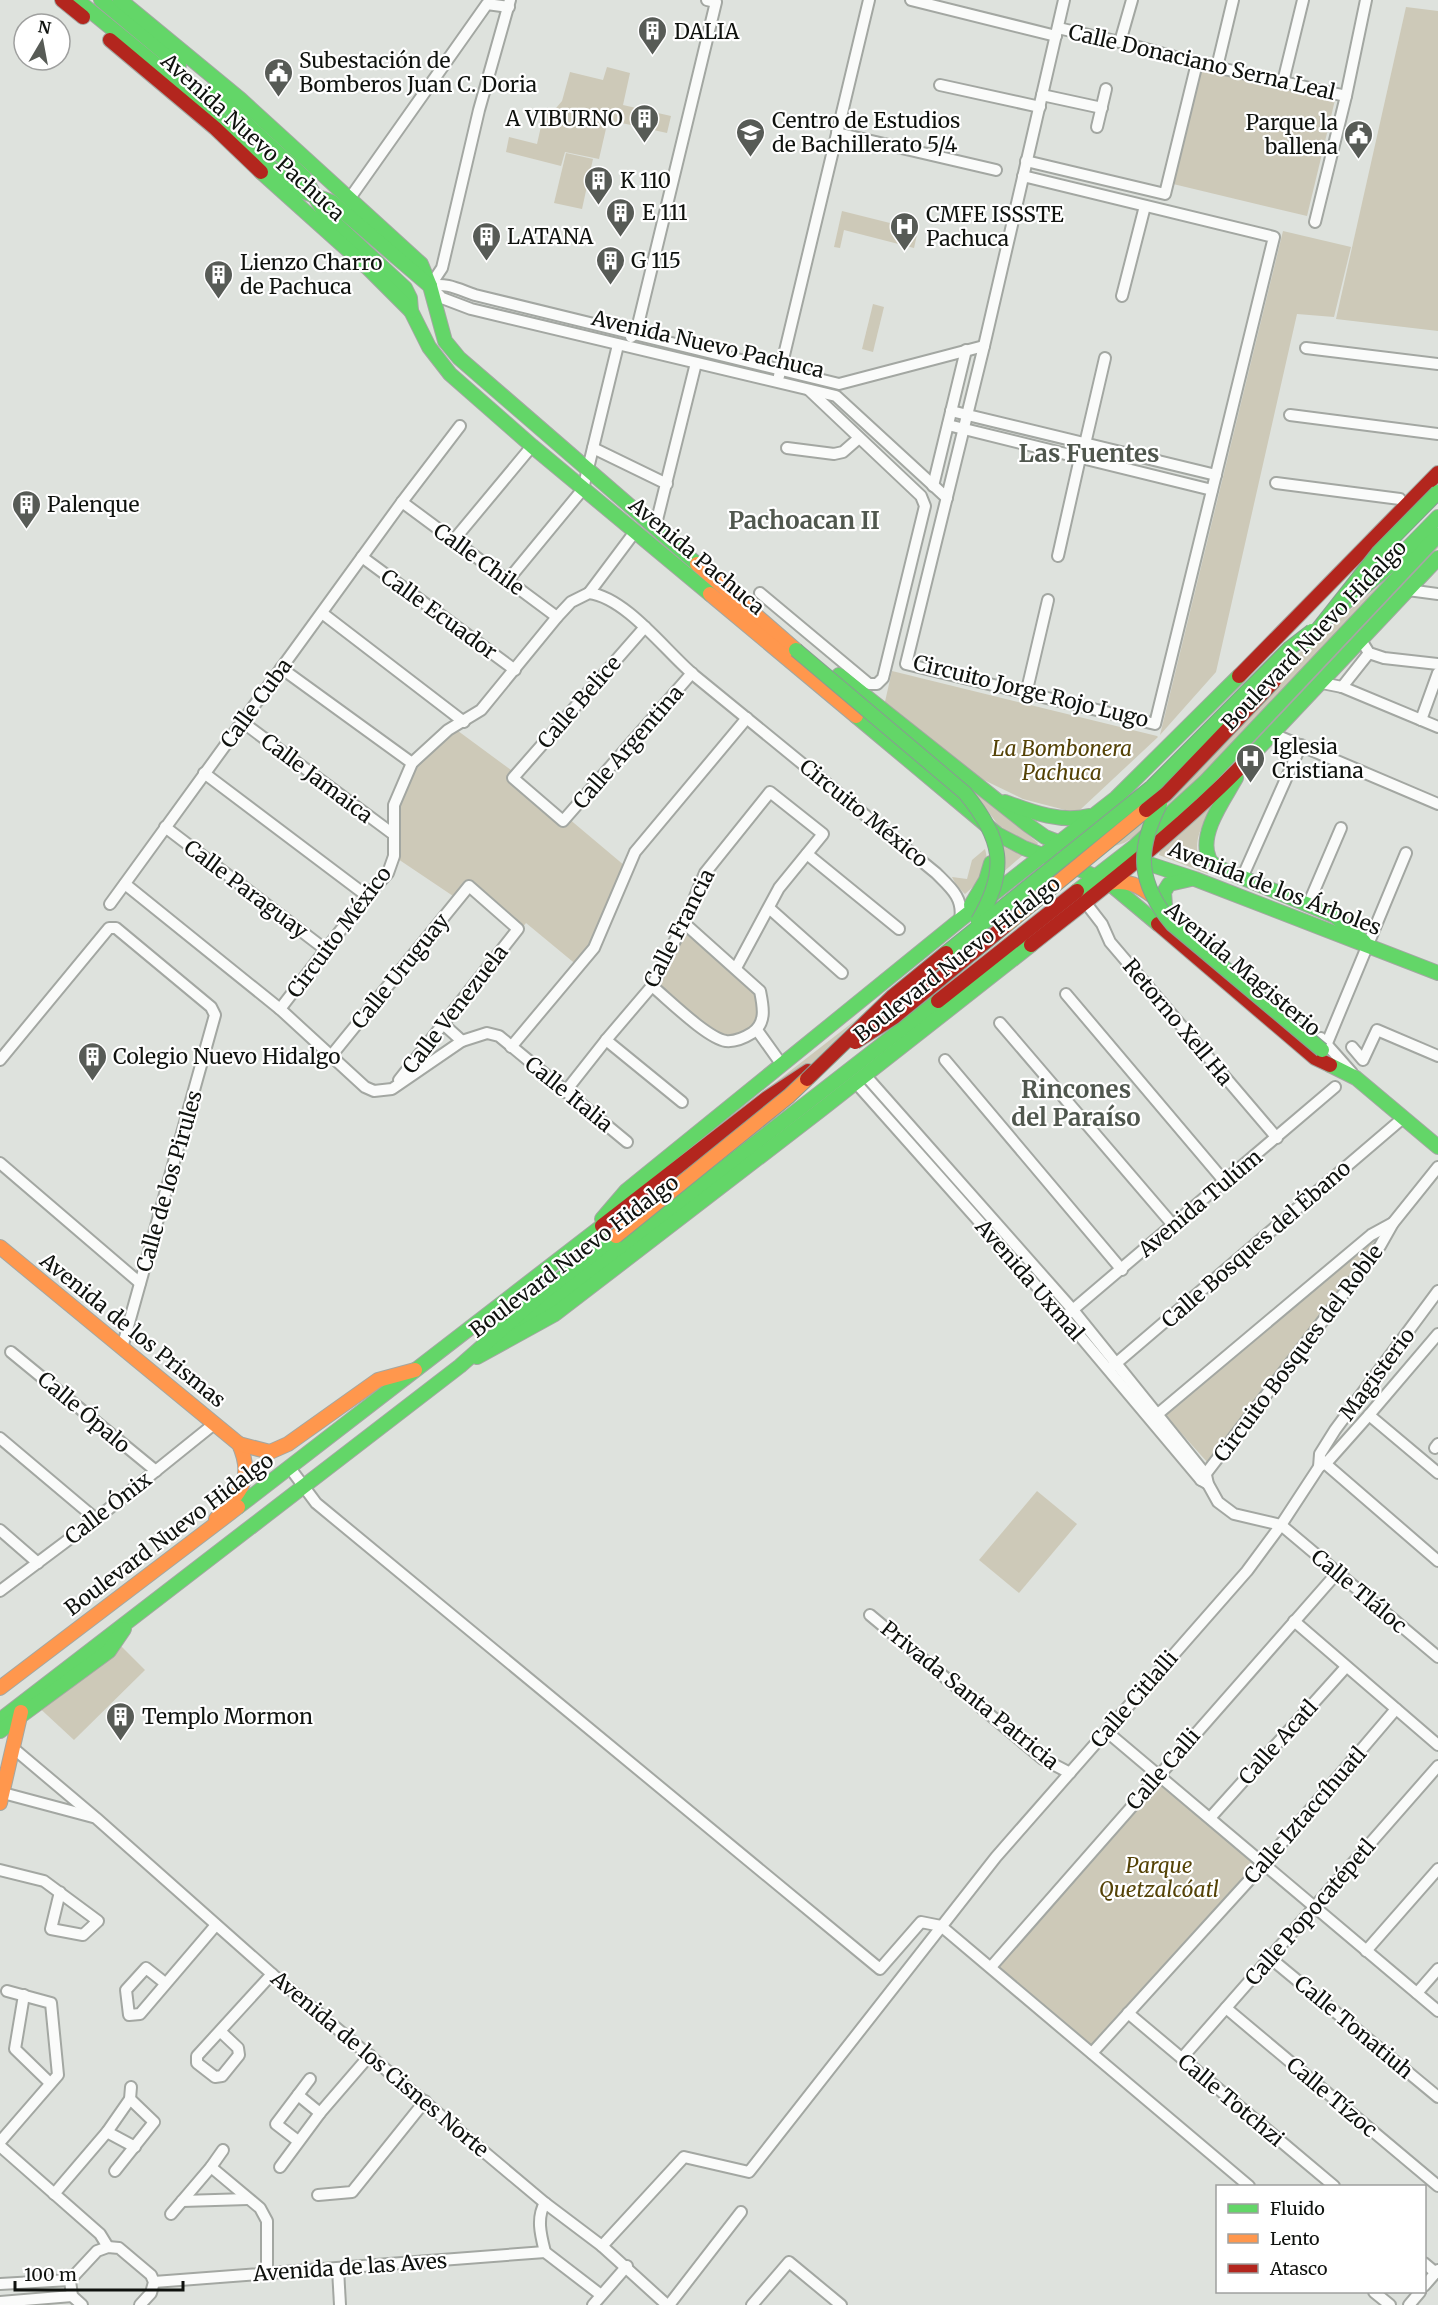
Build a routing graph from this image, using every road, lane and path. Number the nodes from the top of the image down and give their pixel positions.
1 (62, 0) edge
2 (77, 0) edge
3 (101, 0) edge
4 (120, 0) edge
5 (869, 0) edge
6 (911, 0) edge
7 (1064, 0) edge
8 (1132, 0) edge
9 (1232, 0) edge
10 (1303, 0) edge
11 (1366, 0) edge
12 (711, 1) edge
13 (510, 3) edge
14 (1057, 32) junction
15 (1120, 42) junction
16 (1197, 63) junction
17 (1217, 67) junction
18 (1283, 82) junction
19 (940, 85) dead end
20 (1106, 89) dead end
21 (1042, 95) junction
22 (1346, 96) junction
23 (207, 97) junction
24 (1040, 108) junction
25 (1102, 108) junction
26 (1097, 126) dead end
27 (837, 133) junction
28 (1026, 161) junction
29 (996, 170) dead end
30 (1023, 176) junction
31 (315, 196) junction
32 (350, 198) junction
33 (1145, 207) junction
34 (1315, 222) dead end
35 (430, 286) junction
36 (1122, 296) dead end
37 (411, 311) junction
38 (636, 333) junction
39 (618, 345) junction
40 (984, 346) junction
41 (1306, 348) dead end
42 (966, 350) junction
43 (1106, 358) dead end
44 (696, 363) junction
45 (1438, 364) edge
46 (780, 369) junction
47 (777, 382) junction
48 (839, 384) junction
49 (808, 390) junction
50 (836, 396) junction
51 (951, 411) junction
52 (833, 412) junction
53 (966, 415) junction
54 (1290, 415) dead end
55 (948, 425) junction
56 (460, 426) dead end
57 (1016, 427) junction
58 (963, 429) junction
59 (1438, 434) edge
60 (859, 438) junction
61 (1013, 441) junction
62 (1085, 444) junction
63 (532, 446) junction
64 (593, 448) junction
65 (788, 448) dead end
66 (1080, 458) junction
67 (1153, 460) junction
68 (1438, 460) edge
69 (588, 470) junction
70 (1438, 473) edge
71 (1150, 475) junction
72 (1216, 475) junction
73 (667, 483) junction
74 (1276, 483) dead end
75 (933, 486) junction
76 (583, 489) junction
77 (1212, 490) junction
78 (1438, 492) edge
79 (946, 498) junction
80 (1400, 499) junction
81 (402, 502) junction
82 (1438, 517) edge
83 (655, 528) junction
84 (1438, 535) edge
85 (631, 537) dead end
86 (453, 540) junction
87 (1058, 556) dead end
88 (362, 558) junction
89 (1438, 558) edge
90 (1342, 571) junction
91 (508, 580) junction
92 (1408, 590) junction
93 (589, 592) junction
94 (759, 593) dead end
95 (1438, 594) edge
96 (1048, 600) dead end
97 (750, 609) junction
98 (322, 614) junction
99 (556, 617) junction
100 (645, 627) junction
101 (1361, 640) junction
102 (1369, 653) junction
103 (1438, 664) edge
104 (281, 668) junction
105 (515, 670) junction
106 (692, 673) junction
107 (1438, 673) edge
108 (1322, 682) junction
109 (1342, 687) junction
110 (1026, 694) junction
111 (747, 718) junction
112 (1421, 720) junction
113 (242, 721) junction
114 (464, 722) junction
115 (1438, 727) edge
116 (1271, 733) junction
117 (1301, 745) junction
118 (412, 763) junction
119 (1237, 771) junction
120 (204, 773) junction
121 (1166, 794) junction
122 (994, 798) junction
123 (1116, 798) junction
124 (1438, 804) edge
125 (1097, 813) junction
126 (975, 816) junction
127 (563, 821) joint
128 (165, 827) junction
129 (1341, 828) dead end
130 (393, 834) junction
131 (1058, 843) junction
132 (1095, 852) junction
133 (1406, 853) dead end
134 (807, 854) junction
135 (1041, 856) junction
136 (1120, 857) junction
137 (1139, 860) junction
138 (1067, 865) junction
139 (1096, 876) junction
140 (1242, 878) junction
141 (1195, 879) junction
142 (1108, 883) junction
143 (125, 884) junction
144 (367, 896) junction
145 (1085, 902) junction
146 (110, 904) dead end
147 (1308, 905) junction
148 (1165, 906) junction
149 (769, 908) junction
150 (1136, 908) junction
151 (1042, 918) junction
152 (960, 920) junction
153 (684, 923) junction
154 (1057, 924) junction
155 (898, 928) dead end
156 (518, 929) joint
157 (970, 933) junction
158 (1368, 946) junction
159 (326, 950) junction
160 (736, 968) junction
161 (842, 973) dead end
162 (1438, 973) edge
163 (652, 986) junction
164 (1066, 994) dead end
165 (280, 1009) junction
166 (442, 1023) junction
167 (1000, 1023) dead end
168 (904, 1028) junction
169 (757, 1030) junction
170 (606, 1040) junction
171 (462, 1041) junction
172 (511, 1047) junction
173 (1324, 1047) junction
174 (1352, 1047) dead end
175 (330, 1056) junction
176 (1438, 1056) edge
177 (0, 1060) edge
178 (945, 1060) dead end
179 (883, 1061) junction
180 (782, 1065) junction
181 (1356, 1078) junction
182 (860, 1079) junction
183 (1335, 1087) dead end
184 (392, 1089) junction
185 (565, 1092) junction
186 (682, 1102) dead end
187 (1403, 1118) junction
188 (1276, 1138) junction
189 (627, 1142) dead end
190 (1438, 1147) edge
191 (0, 1162) edge
192 (1438, 1167) edge
193 (1225, 1182) junction
194 (1393, 1223) junction
195 (1173, 1225) junction
196 (589, 1234) junction
197 (0, 1247) edge
198 (1122, 1270) junction
199 (140, 1282) junction
200 (1438, 1291) edge
201 (1068, 1313) junction
202 (1438, 1334) edge
203 (122, 1348) junction
204 (11, 1352) dead end
205 (460, 1366) junction
206 (1113, 1367) junction
207 (415, 1370) junction
208 (1369, 1415) junction
209 (1154, 1417) junction
210 (214, 1424) junction
211 (0, 1438) edge
212 (239, 1444) junction
213 (1322, 1463) junction
214 (290, 1468) junction
215 (156, 1471) junction
216 (1438, 1473) edge
217 (1205, 1480) junction
218 (304, 1487) junction
219 (96, 1519) junction
220 (1281, 1525) junction
221 (0, 1530) edge
222 (202, 1535) junction
223 (1438, 1560) edge
224 (38, 1563) junction
225 (1337, 1573) junction
226 (0, 1591) edge
227 (96, 1615) junction
228 (870, 1615) dead end
229 (131, 1618) junction
230 (1294, 1621) junction
231 (1438, 1657) edge
232 (1346, 1667) junction
233 (0, 1688) edge
234 (23, 1702) junction
235 (40, 1702) junction
236 (1396, 1709) junction
237 (20, 1718) junction
238 (0, 1720) edge
239 (1107, 1731) junction
240 (0, 1733) edge
241 (1438, 1745) edge
242 (13, 1748) junction
243 (1438, 1766) edge
244 (1070, 1773) junction
245 (1158, 1775) junction
246 (61, 1788) junction
247 (1, 1798) edge
248 (55, 1807) junction
249 (96, 1818) junction
250 (1210, 1818) junction
251 (1263, 1864) junction
252 (1438, 1869) edge
253 (0, 1870) edge
254 (60, 1892) junction
255 (1314, 1907) junction
256 (216, 1925) junction
257 (941, 1926) junction
258 (1366, 1951) junction
259 (1269, 1957) junction
260 (991, 1967) junction
261 (1438, 1970) edge
262 (272, 1974) junction
263 (165, 1983) dead end
264 (8, 1990) dead end
265 (1417, 1993) junction
266 (24, 1995) junction
267 (1226, 2008) junction
268 (1438, 2011) edge
269 (1128, 2013) junction
270 (220, 2031) dead end
271 (1092, 2053) junction
272 (370, 2055) junction
273 (1182, 2058) junction
274 (310, 2079) dead end
275 (50, 2083) junction
276 (131, 2087) dead end
277 (298, 2095) junction
278 (1438, 2097) edge
279 (130, 2099) junction
280 (425, 2101) junction
281 (320, 2113) junction
282 (107, 2132) junction
283 (298, 2141) junction
284 (0, 2144) edge
285 (135, 2147) junction
286 (223, 2150) dead end
287 (5, 2153) edge
288 (211, 2167) junction
289 (280, 2167) dead end
290 (115, 2171) dead end
291 (1247, 2185) edge
292 (1332, 2185) edge
293 (1438, 2186) edge
294 (54, 2194) junction
295 (318, 2195) dead end
296 (248, 2199) junction
297 (182, 2201) junction
298 (545, 2203) junction
299 (741, 2211) dead end
300 (171, 2214) dead end
301 (602, 2246) junction
302 (108, 2247) junction
303 (545, 2252) junction
304 (627, 2266) junction
305 (338, 2270) junction
306 (1437, 2271) edge
307 (267, 2274) junction
308 (70, 2280) junction
309 (154, 2282) junction
310 (0, 2284) edge
311 (1426, 2285) edge
312 (1375, 2293) edge
313 (1419, 2293) edge
314 (601, 2295) junction
315 (72, 2296) junction
316 (0, 2302) edge
317 (34, 2302) edge
318 (82, 2305) edge
319 (141, 2305) edge
320 (340, 2305) edge
321 (593, 2305) edge
322 (668, 2305) edge
323 (752, 2305) edge
324 (841, 2305) edge
325 (1390, 2305) edge
326 (1409, 2305) edge

1 - 37 main road, Avenida Nuevo Pachuca
2 - 23 main road
3 - 23 main road
4 - 32 main road, Avenida Nuevo Pachuca
5 - 27 street
6 - 14 street, Calle Donaciano Serna Leal
7 - 14 street, Circuito Jorge Rojo Lugo
8 - 15 street
9 - 17 street
10 - 18 street
11 - 22 street
12 - 38 street
13 - 32 street
13 - 35 street
14 - 15 street, Calle Donaciano Serna Leal
14 - 21 street, Circuito Jorge Rojo Lugo
15 - 16 street, Calle Donaciano Serna Leal
16 - 17 street, Calle Donaciano Serna Leal
16 - 28 street
17 - 18 street, Calle Donaciano Serna Leal
18 - 22 street, Calle Donaciano Serna Leal
19 - 24 street
20 - 25 street
21 - 24 street, Circuito Jorge Rojo Lugo
21 - 25 street
22 - 34 street
23 - 31 main road
24 - 28 street, Circuito Jorge Rojo Lugo
25 - 26 street
27 - 29 street
27 - 46 street
28 - 30 street, Circuito Jorge Rojo Lugo
30 - 33 street
30 - 40 street, Circuito Jorge Rojo Lugo
31 - 35 main road
31 - 37 main road
32 - 35 main road, Avenida Nuevo Pachuca
33 - 36 street
33 - 72 street, Circuito Jorge Rojo Lugo
35 - 37 main road
35 - 38 street, Avenida Nuevo Pachuca
35 - 39 street, Avenida Nuevo Pachuca
35 - 69 main road, Avenida Pachuca
37 - 63 main road, Avenida Pachuca
38 - 39 street
38 - 46 street, Avenida Nuevo Pachuca
39 - 44 street, Avenida Nuevo Pachuca
39 - 64 street
40 - 42 street, Avenida Nuevo Pachuca
40 - 53 street, Circuito Jorge Rojo Lugo
41 - 45 street
42 - 48 street, Avenida Nuevo Pachuca
42 - 51 street
43 - 62 street
44 - 47 street, Avenida Nuevo Pachuca
44 - 73 street
46 - 47 street
46 - 48 street, Avenida Nuevo Pachuca
47 - 49 street, Avenida Nuevo Pachuca
48 - 50 street
49 - 50 street, Avenida Nuevo Pachuca
49 - 52 street
50 - 52 street
50 - 75 street, Avenida Nuevo Pachuca
51 - 53 street
51 - 55 street
52 - 60 street
53 - 57 street
53 - 58 street, Circuito Jorge Rojo Lugo
54 - 59 street
55 - 58 street
55 - 75 street
56 - 81 street, Calle Cuba
57 - 61 street
57 - 62 street
58 - 61 street
58 - 79 street, Circuito Jorge Rojo Lugo
60 - 65 street
60 - 94 street
61 - 66 street
62 - 67 street
63 - 76 main road, Avenida Pachuca
63 - 86 street
64 - 69 street
64 - 73 street
66 - 71 street
66 - 87 street
67 - 71 street
67 - 72 street
68 - 80 main road, Boulevard Nuevo Hidalgo
69 - 76 street
69 - 83 main road, Avenida Pachuca
70 - 90 main road, Boulevard Nuevo Hidalgo
71 - 77 street
72 - 77 street, Circuito Jorge Rojo Lugo
73 - 83 street
74 - 80 street
75 - 79 street, Avenida Nuevo Pachuca
76 - 91 street
76 - 126 main road, Avenida Pachuca
77 - 110 street, Circuito Jorge Rojo Lugo
78 - 121 main road, Boulevard Nuevo Hidalgo, bridge
79 - 110 street, Circuito Jorge Rojo Lugo
80 - 90 main road, Boulevard Nuevo Hidalgo
81 - 86 street, Calle Chile
81 - 88 street, Calle Cuba
82 - 157 main road, Boulevard Nuevo Hidalgo, bridge
83 - 97 main road, Avenida Pachuca
84 - 136 main road, Boulevard Nuevo Hidalgo
85 - 93 street
86 - 91 street, Calle Chile
88 - 98 street, Calle Cuba
88 - 105 street, Calle Ecuador
89 - 92 main road
90 - 123 main road, Boulevard Nuevo Hidalgo
91 - 99 street, Calle Chile
92 - 95 street
92 - 101 main road
93 - 99 street, Circuito México
93 - 100 street, Circuito México
96 - 110 street
97 - 122 main road
97 - 157 main road, bridge
98 - 104 street, Calle Cuba
98 - 114 street
99 - 105 street, Circuito México
100 - 106 street, Circuito México
100 - 127 street, Calle Belice
101 - 102 street
101 - 108 main road
102 - 103 street
102 - 109 street
104 - 113 street, Calle Cuba
104 - 118 street
105 - 114 street, Circuito México
106 - 111 street, Circuito México
106 - 127 street, Calle Argentina
107 - 112 street
108 - 109 street
108 - 116 main road
109 - 112 street
111 - 152 street, Circuito México
111 - 172 street
112 - 115 street
113 - 120 street, Calle Cuba
113 - 130 street, Calle Jamaica
114 - 118 street, Circuito México
116 - 117 street
116 - 119 main road
117 - 124 street
117 - 140 street
118 - 130 street, Circuito México
119 - 137 main road
119 - 140 main road
120 - 128 street, Calle Cuba
120 - 144 street
121 - 173 main road, bridge
121 - 196 main road, Boulevard Nuevo Hidalgo, bridge
122 - 125 main road
122 - 131 main road
123 - 125 main road, Boulevard Nuevo Hidalgo
123 - 132 main road
125 - 131 main road, Boulevard Nuevo Hidalgo
126 - 135 main road, Avenida Pachuca
126 - 152 main road
128 - 143 street, Calle Cuba
128 - 159 street, Calle Paraguay
129 - 147 street
130 - 144 street, Circuito México
131 - 132 main road
131 - 135 main road, Boulevard Nuevo Hidalgo
131 - 138 main road
132 - 136 main road, Avenida de los Árboles
132 - 139 main road
133 - 158 street
134 - 149 street
134 - 153 street, Calle Francia
134 - 155 street
135 - 138 main road
135 - 152 main road, Boulevard Nuevo Hidalgo
136 - 137 main road, Avenida de los Árboles
136 - 139 main road, Boulevard Nuevo Hidalgo
137 - 141 main road, Avenida de los Árboles
137 - 142 main road
138 - 139 main road
138 - 151 main road
139 - 142 main road
139 - 151 main road, Boulevard Nuevo Hidalgo
139 - 154 main road
140 - 147 main road
141 - 148 main road
141 - 158 main road, Avenida de los Árboles
142 - 145 main road
142 - 148 main road
142 - 150 main road, Avenida Magisterio
143 - 146 street, Calle Cuba
143 - 165 street
144 - 159 street, Circuito México
145 - 150 main road
145 - 154 main road
145 - 188 street, Retorno Xell Ha
147 - 158 main road
148 - 173 street, Avenida Magisterio
149 - 160 street
149 - 161 street
150 - 181 main road, Avenida Magisterio
151 - 168 main road, Boulevard Nuevo Hidalgo
152 - 180 main road, Boulevard Nuevo Hidalgo
153 - 160 street
153 - 163 street, Calle Francia
154 - 179 main road
156 - 166 street, Calle Venezuela
156 - 175 street, Calle Uruguay
157 - 205 main road, Boulevard Nuevo Hidalgo, bridge
158 - 162 main road, Avenida de los Árboles
158 - 173 street
159 - 165 street, Circuito México
160 - 169 street
163 - 169 street
163 - 170 street, Calle Francia
164 - 193 street
165 - 175 street, Circuito México
166 - 171 street
166 - 184 street, Calle Venezuela
167 - 195 street
168 - 179 main road
168 - 205 main road, Boulevard Nuevo Hidalgo
169 - 180 street
170 - 185 street, Calle Francia
170 - 186 street
171 - 172 street
171 - 184 street
172 - 185 street, Calle Italia
173 - 181 main road
174 - 176 street
175 - 184 street, Circuito México
177 - 199 street, Calle de los Pirules
178 - 198 street
179 - 182 main road
180 - 196 main road, Boulevard Nuevo Hidalgo
181 - 187 main road, Avenida Magisterio
182 - 201 street, Avenida Uxmal
182 - 205 main road
183 - 188 street, Avenida Tulúm
185 - 189 street, Calle Italia
187 - 190 main road, Avenida Magisterio
187 - 206 street, Calle Bosques del Ébano
188 - 193 street, Avenida Tulúm
191 - 199 street
192 - 194 street, Circuito Bosques del Roble
193 - 195 street, Avenida Tulúm
194 - 209 street, Circuito Bosques del Roble
194 - 217 street, Circuito Bosques del Roble
195 - 198 street, Avenida Tulúm
196 - 207 main road, Boulevard Nuevo Hidalgo
197 - 203 main road, Avenida de los Prismas
198 - 201 street, Avenida Tulúm
199 - 203 street, Calle de los Pirules
200 - 213 street, Magisterio
201 - 206 street, Avenida Uxmal
202 - 208 street, Magisterio
203 - 210 main road, Avenida de los Prismas
204 - 215 street, Calle Ópalo
205 - 218 main road, Boulevard Nuevo Hidalgo
206 - 209 street, Avenida Uxmal
207 - 212 main road, Avenida de los Prismas
207 - 214 main road
208 - 213 street, Magisterio
208 - 216 street
209 - 217 street, Avenida Uxmal
210 - 212 main road, Avenida de los Prismas
210 - 215 street, Calle Ónix
211 - 219 street
212 - 222 main road
213 - 220 street, Calle Citlalli
213 - 223 street
214 - 218 street
214 - 222 main road, Boulevard Nuevo Hidalgo
215 - 219 street, Calle Ónix
217 - 220 street, Avenida Uxmal
218 - 229 main road, Boulevard Nuevo Hidalgo
218 - 257 street
219 - 224 street, Calle Ónix
220 - 225 street, Calle Tláloc
220 - 239 street, Calle Citlalli
221 - 224 street
222 - 227 main road, Boulevard Nuevo Hidalgo
224 - 226 street, Calle Ónix
225 - 230 street, Calle Calli
225 - 231 street, Calle Tláloc
227 - 233 main road, Boulevard Nuevo Hidalgo
227 - 234 main road
228 - 244 street, Privada Santa Patricia
229 - 234 main road, Boulevard Nuevo Hidalgo
229 - 235 main road
230 - 232 street
230 - 245 street, Calle Calli
232 - 236 street
232 - 250 street, Calle Acatl
234 - 237 main road
234 - 238 main road, Boulevard Nuevo Hidalgo
235 - 237 main road
235 - 242 main road
236 - 241 street
236 - 251 street, Calle Iztaccíhuatl
237 - 240 main road
237 - 242 main road
239 - 244 street, Calle Citlalli
239 - 245 street
240 - 242 main road
242 - 246 street, Avenida de los Cisnes Norte
242 - 247 main road
243 - 255 street, Calle Popocatépetl
244 - 257 street, Calle Citlalli
245 - 250 street
245 - 260 street, Calle Calli
246 - 248 street
246 - 249 street, Avenida de los Cisnes Norte
247 - 248 street, Avenida de los Cisnes Norte
248 - 249 street, Avenida de los Cisnes Norte
249 - 256 street, Avenida de los Cisnes Norte
250 - 251 street
251 - 255 street
251 - 269 street, Calle Iztaccíhuatl
252 - 258 street
253 - 254 street
254 - 254 street
255 - 258 street
255 - 259 street, Calle Popocatépetl
256 - 262 street, Avenida de los Cisnes Norte
256 - 263 street
257 - 260 street
257 - 301 street, Calle Citlalli
258 - 265 street
259 - 267 street, Calle Popocatépetl
259 - 278 street, Calle Tonatiuh
260 - 271 street
261 - 265 street
262 - 270 street
262 - 272 street, Avenida de los Cisnes Norte
264 - 266 street
265 - 268 street
266 - 275 street
266 - 275 street
267 - 273 street, Calle Popocatépetl
267 - 293 street, Calle Tízoc
269 - 271 street, Calle Iztaccíhuatl
269 - 273 street, Calle Totchzi
271 - 291 street
272 - 280 street, Avenida de los Cisnes Norte
272 - 281 street
273 - 292 street, Calle Totchzi
274 - 277 street
275 - 284 street
276 - 279 street
277 - 281 street
277 - 283 street
279 - 282 street
279 - 285 street
280 - 295 street
280 - 298 street, Avenida de los Cisnes Norte
281 - 283 street
282 - 285 street
282 - 294 street
283 - 289 street
284 - 287 street
285 - 290 street
286 - 288 street
287 - 294 street
288 - 296 street
288 - 297 street
294 - 302 street
296 - 297 street
296 - 307 street
297 - 300 street
298 - 301 street, Avenida de los Cisnes Norte
298 - 303 street
299 - 322 street
301 - 304 street, Avenida de los Cisnes Norte
302 - 308 street
302 - 309 street
303 - 305 street, Avenida de las Aves
303 - 314 street
304 - 314 street
304 - 322 street, Avenida de los Cisnes Norte
305 - 307 street, Avenida de las Aves
305 - 320 street
306 - 311 street
307 - 309 street, Avenida de las Aves
308 - 310 street
308 - 315 street
309 - 319 street
312 - 325 street
313 - 326 street
314 - 321 street
315 - 317 street
315 - 318 street
316 - 317 street
323 - 324 street

